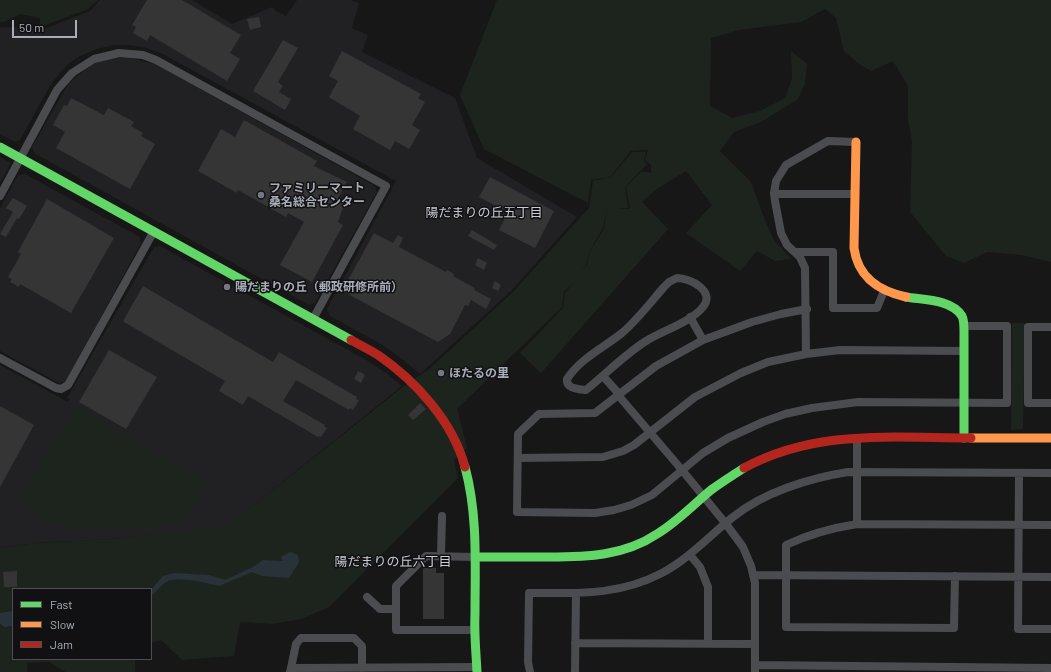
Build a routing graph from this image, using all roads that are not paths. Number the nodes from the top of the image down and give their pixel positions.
1 (856, 142) joint
2 (0, 147) edge
3 (20, 158) junction
4 (774, 194) junction
5 (855, 194) junction
6 (0, 196) edge
7 (154, 231) junction
8 (795, 252) junction
9 (884, 291) junction
10 (807, 309) junction
11 (690, 317) junction
12 (313, 319) junction
13 (964, 326) junction
14 (1051, 327) edge
15 (703, 340) junction
16 (964, 351) junction
17 (806, 354) junction
18 (0, 358) edge
19 (604, 376) junction
20 (619, 394) junction
21 (964, 403) junction
22 (1051, 403) edge
23 (650, 432) junction
24 (857, 438) junction
25 (964, 438) junction
26 (1051, 438) edge
27 (518, 458) junction
28 (682, 470) junction
29 (857, 472) junction
30 (1019, 473) junction
31 (1051, 473) edge
32 (703, 497) junction
33 (442, 516) dead end
34 (726, 524) junction
35 (857, 524) junction
36 (1019, 524) junction
37 (1051, 525) edge
38 (441, 555) junction
39 (690, 555) junction
40 (476, 556) junction
41 (753, 575) junction
42 (786, 576) junction
43 (955, 576) junction
44 (1019, 577) junction
45 (1051, 577) edge
46 (576, 594) junction
47 (367, 597) dead end
48 (396, 609) junction
49 (1051, 629) edge
50 (475, 630) junction
51 (575, 643) junction
52 (708, 643) junction
53 (755, 644) junction
54 (362, 668) junction
55 (1051, 668) edge
56 (755, 669) edge
57 (290, 670) edge
58 (444, 670) edge
59 (477, 670) edge
60 (925, 670) edge
61 (989, 670) edge
62 (1042, 670) edge
63 (530, 672) edge
64 (575, 672) edge

1 - 4 street
1 - 5 street
2 - 3 street
3 - 6 street
3 - 7 street
3 - 12 street
4 - 5 street
4 - 8 street
5 - 9 street
7 - 12 street
7 - 18 street
8 - 9 street
8 - 10 street
9 - 13 street
10 - 15 street
10 - 17 street
11 - 15 street
11 - 19 street
11 - 19 street
12 - 40 street
13 - 16 street
13 - 21 street
14 - 22 street
15 - 20 street
16 - 17 street
16 - 21 street
17 - 23 street
19 - 20 street
20 - 23 street
20 - 27 street
21 - 25 street
21 - 28 street
23 - 27 street
23 - 28 street
24 - 25 street
24 - 29 street
24 - 32 street
25 - 26 street
27 - 28 street
28 - 32 street
29 - 30 street
29 - 34 street
29 - 35 street
30 - 31 street
30 - 36 street
32 - 34 street
32 - 40 street
33 - 38 street
34 - 39 street
34 - 41 street
35 - 36 street
35 - 42 street
36 - 37 street
36 - 44 street
38 - 40 street
38 - 48 street
39 - 46 street
39 - 52 street
40 - 50 street
41 - 42 street
41 - 53 street
42 - 43 street
42 - 43 street
43 - 44 street
44 - 45 street
44 - 49 street
46 - 51 street
46 - 63 street
47 - 48 street
48 - 50 street
50 - 59 street
51 - 52 street
51 - 64 street
52 - 53 street
53 - 56 street
54 - 57 street
54 - 57 street
54 - 58 street
55 - 62 street
56 - 60 street
58 - 59 street
60 - 61 street
61 - 62 street

